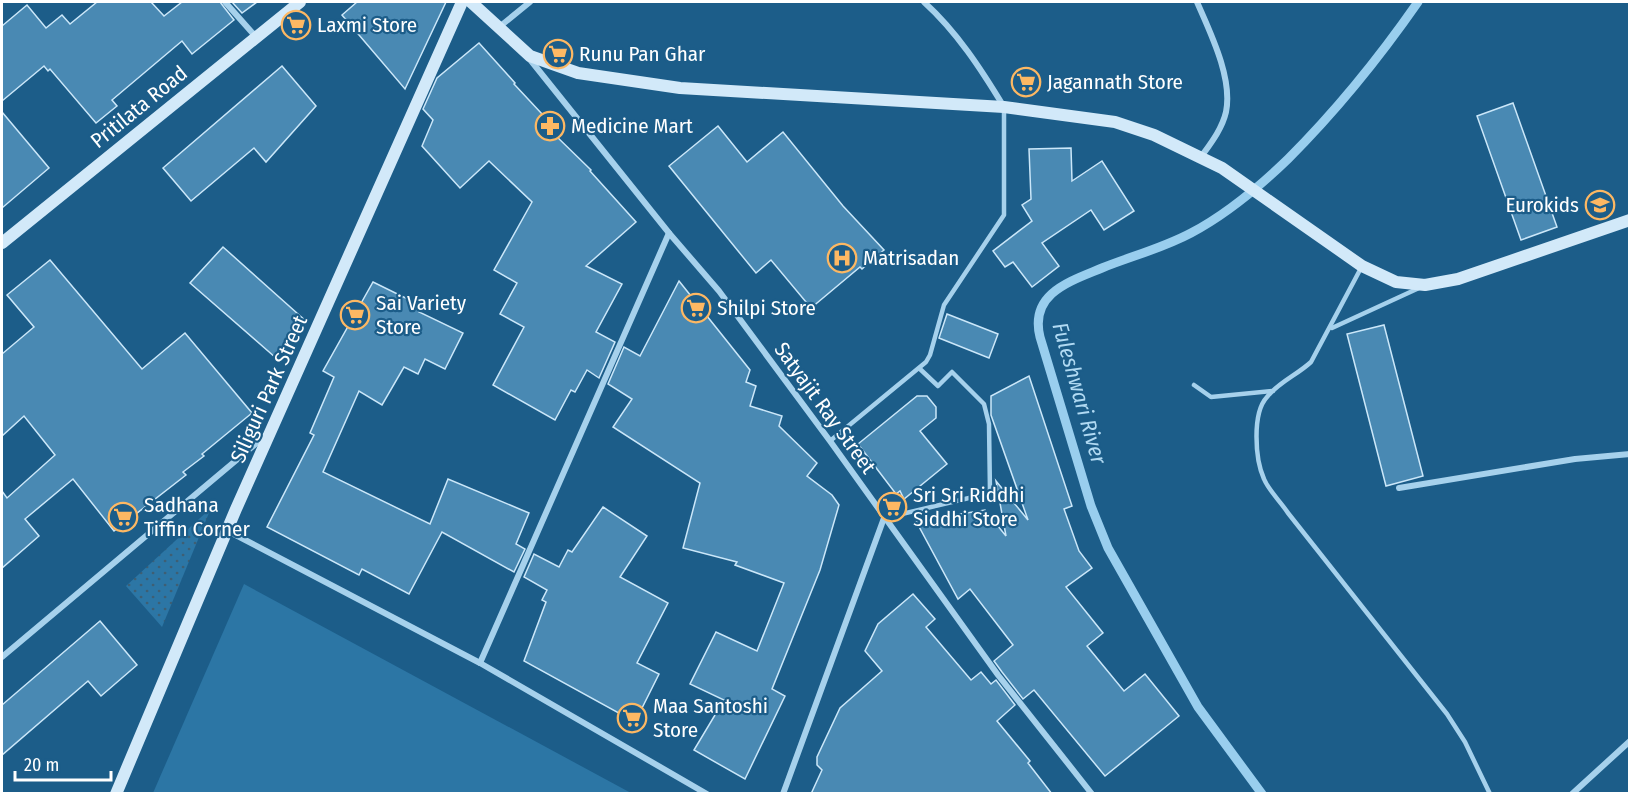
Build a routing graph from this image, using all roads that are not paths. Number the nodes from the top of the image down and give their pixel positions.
1 (225, 2) edge
2 (300, 2) edge
3 (462, 2) edge
4 (471, 2) edge
5 (530, 2) edge
6 (924, 2) edge
7 (1197, 2) edge
8 (498, 28) junction
9 (256, 37) junction
10 (522, 50) junction
11 (1004, 107) junction
12 (1201, 157) junction
13 (1629, 220) edge
14 (669, 232) junction
15 (2, 243) edge
16 (1362, 266) junction
17 (1425, 285) junction
18 (1330, 328) junction
19 (920, 369) junction
20 (1194, 385) dead end
21 (1273, 391) junction
22 (272, 430) junction
23 (830, 441) junction
24 (1629, 454) edge
25 (1399, 488) dead end
26 (885, 518) junction
27 (228, 531) junction
28 (2, 657) edge
29 (480, 663) junction
30 (1629, 741) edge
31 (116, 794) edge
32 (707, 794) edge
33 (783, 794) edge
34 (1092, 794) edge
35 (1490, 794) edge
36 (1572, 794) edge

1 - 9 street
2 - 9 street, Pritilata Road
3 - 22 street, Siliguri Park Street
4 - 8 street
5 - 8 street
6 - 11 street
7 - 12 street
8 - 10 street
9 - 15 street, Pritilata Road
10 - 11 street
10 - 14 street, Satyajit Ray Street
11 - 12 street
11 - 19 lane
12 - 16 street
13 - 17 street
14 - 23 street, Satyajit Ray Street
14 - 29 street
16 - 17 street
16 - 18 lane
17 - 18 lane
18 - 21 lane
19 - 23 lane
19 - 26 lane
20 - 21 lane
21 - 35 lane
22 - 27 street, Siliguri Park Street
22 - 28 street
23 - 26 street, Satyajit Ray Street
24 - 25 street
26 - 33 street
26 - 34 street, Satyajit Ray Street
27 - 29 street
27 - 31 street, Siliguri Park Street
29 - 32 street
30 - 36 street

